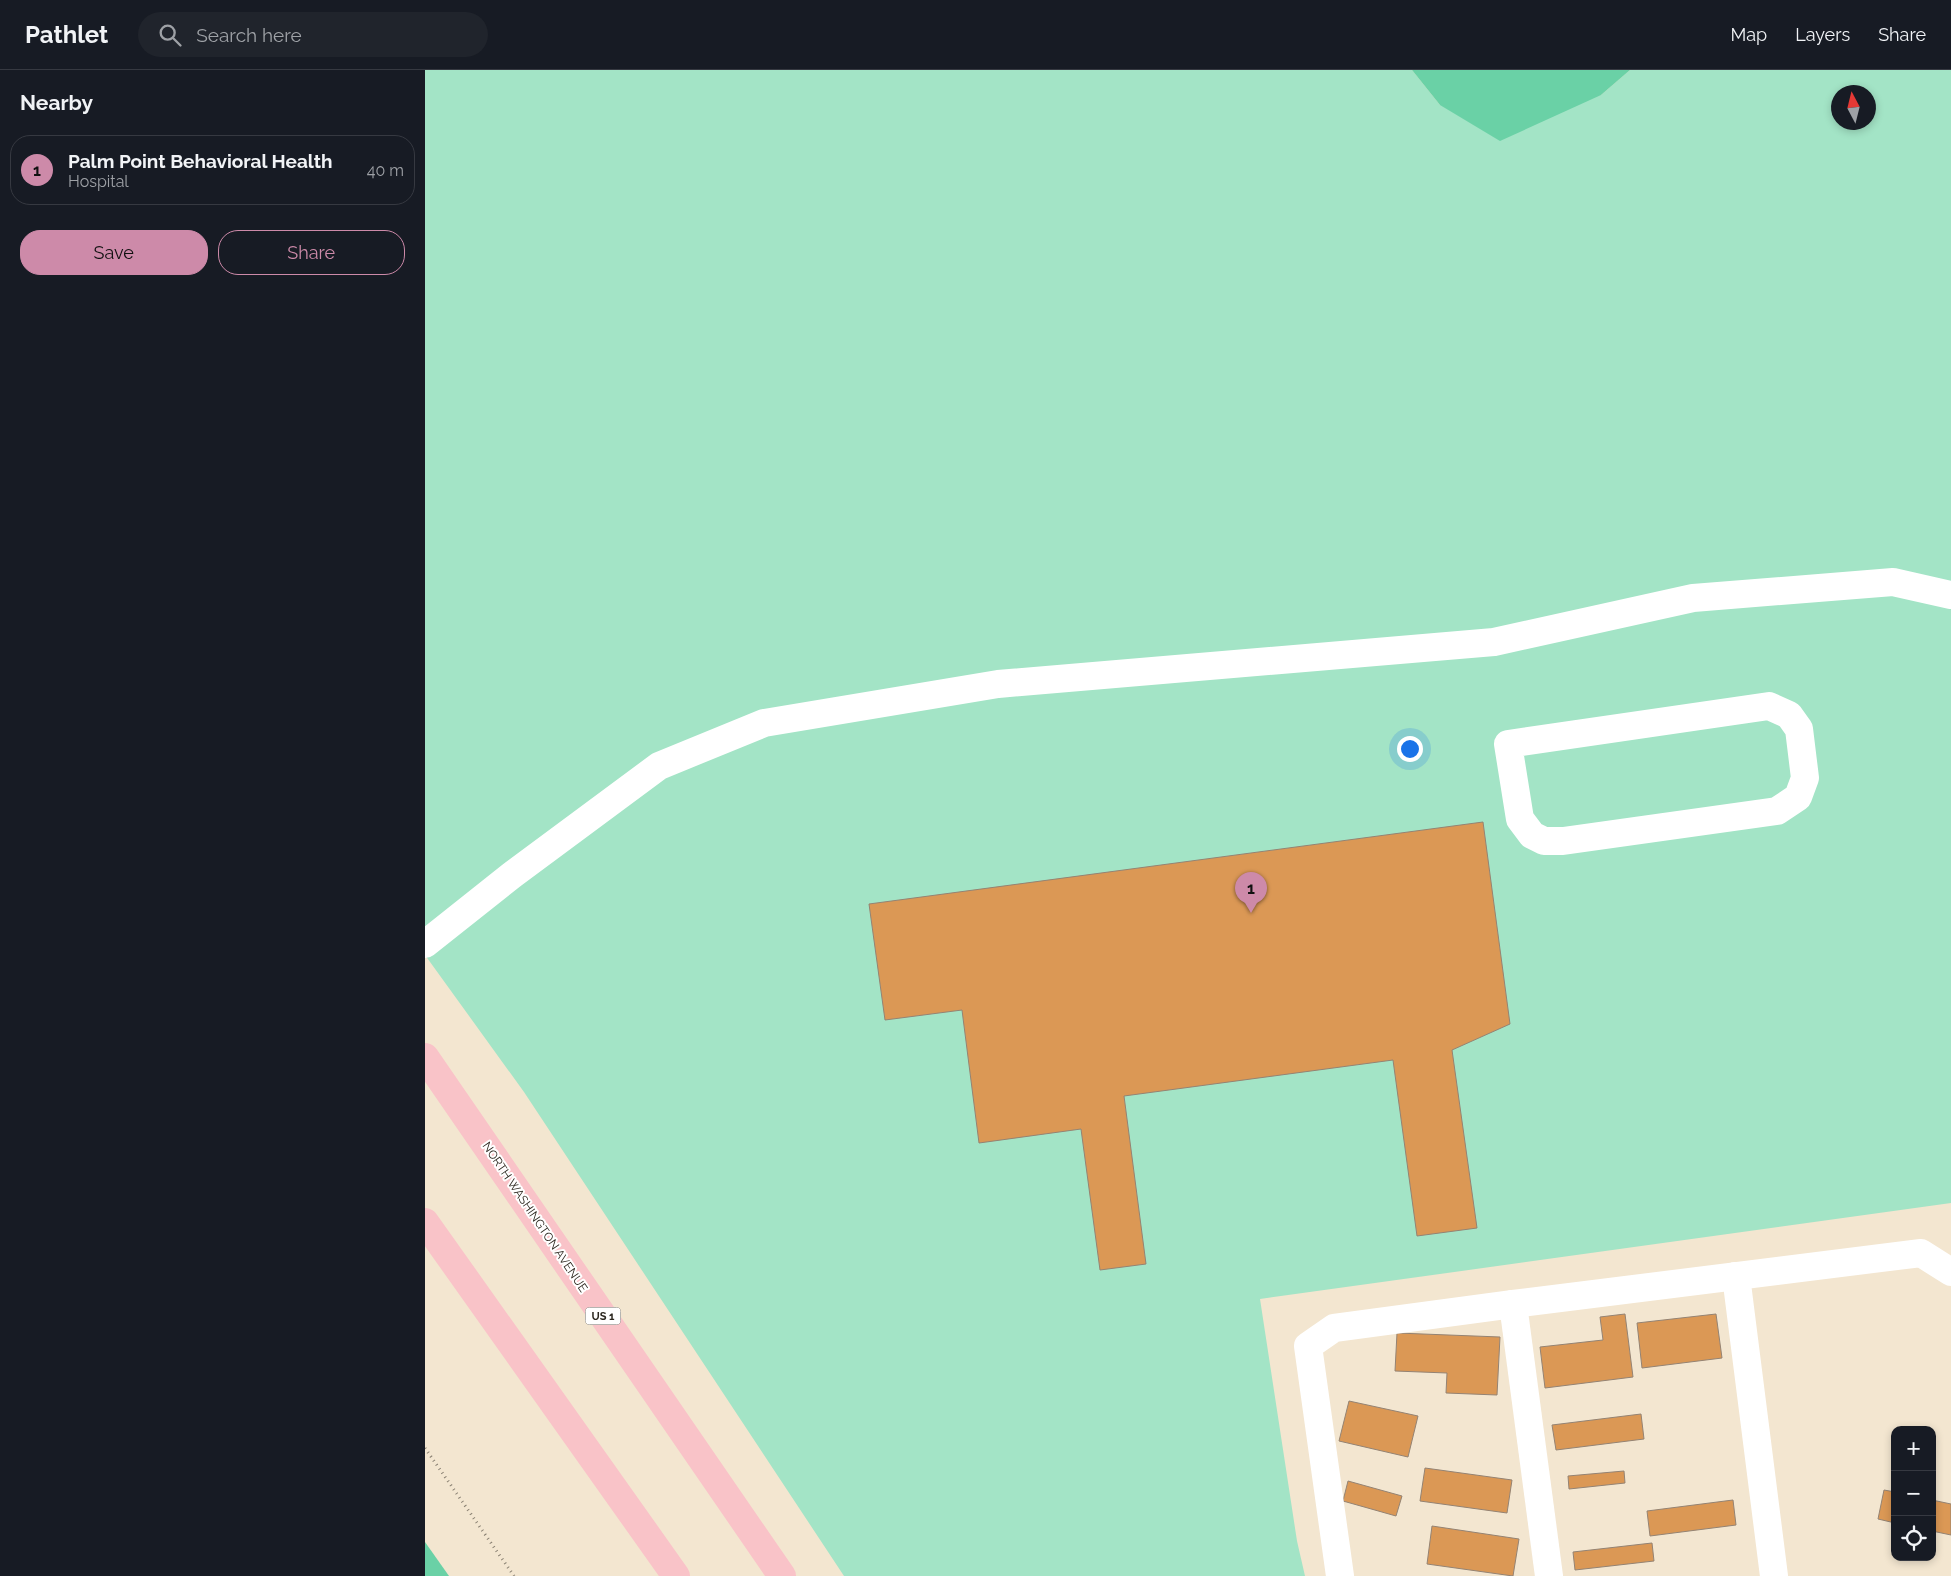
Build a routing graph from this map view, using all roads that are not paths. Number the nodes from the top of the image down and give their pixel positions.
1 (1951, 595) edge
2 (1508, 744) joint
3 (425, 944) edge
4 (425, 1057) edge
5 (425, 1222) edge
6 (1951, 1272) edge
7 (1736, 1276) junction
8 (1513, 1304) junction
9 (676, 1576) edge
10 (782, 1576) edge
11 (1340, 1576) edge
12 (1549, 1576) edge
13 (1774, 1576) edge

1 - 3 street
2 - 2 street
4 - 10 main road, NORTH WASHINGTON AVENUE / US 1
5 - 9 main road
6 - 7 street
7 - 8 street
7 - 13 street
8 - 11 street
8 - 12 street

